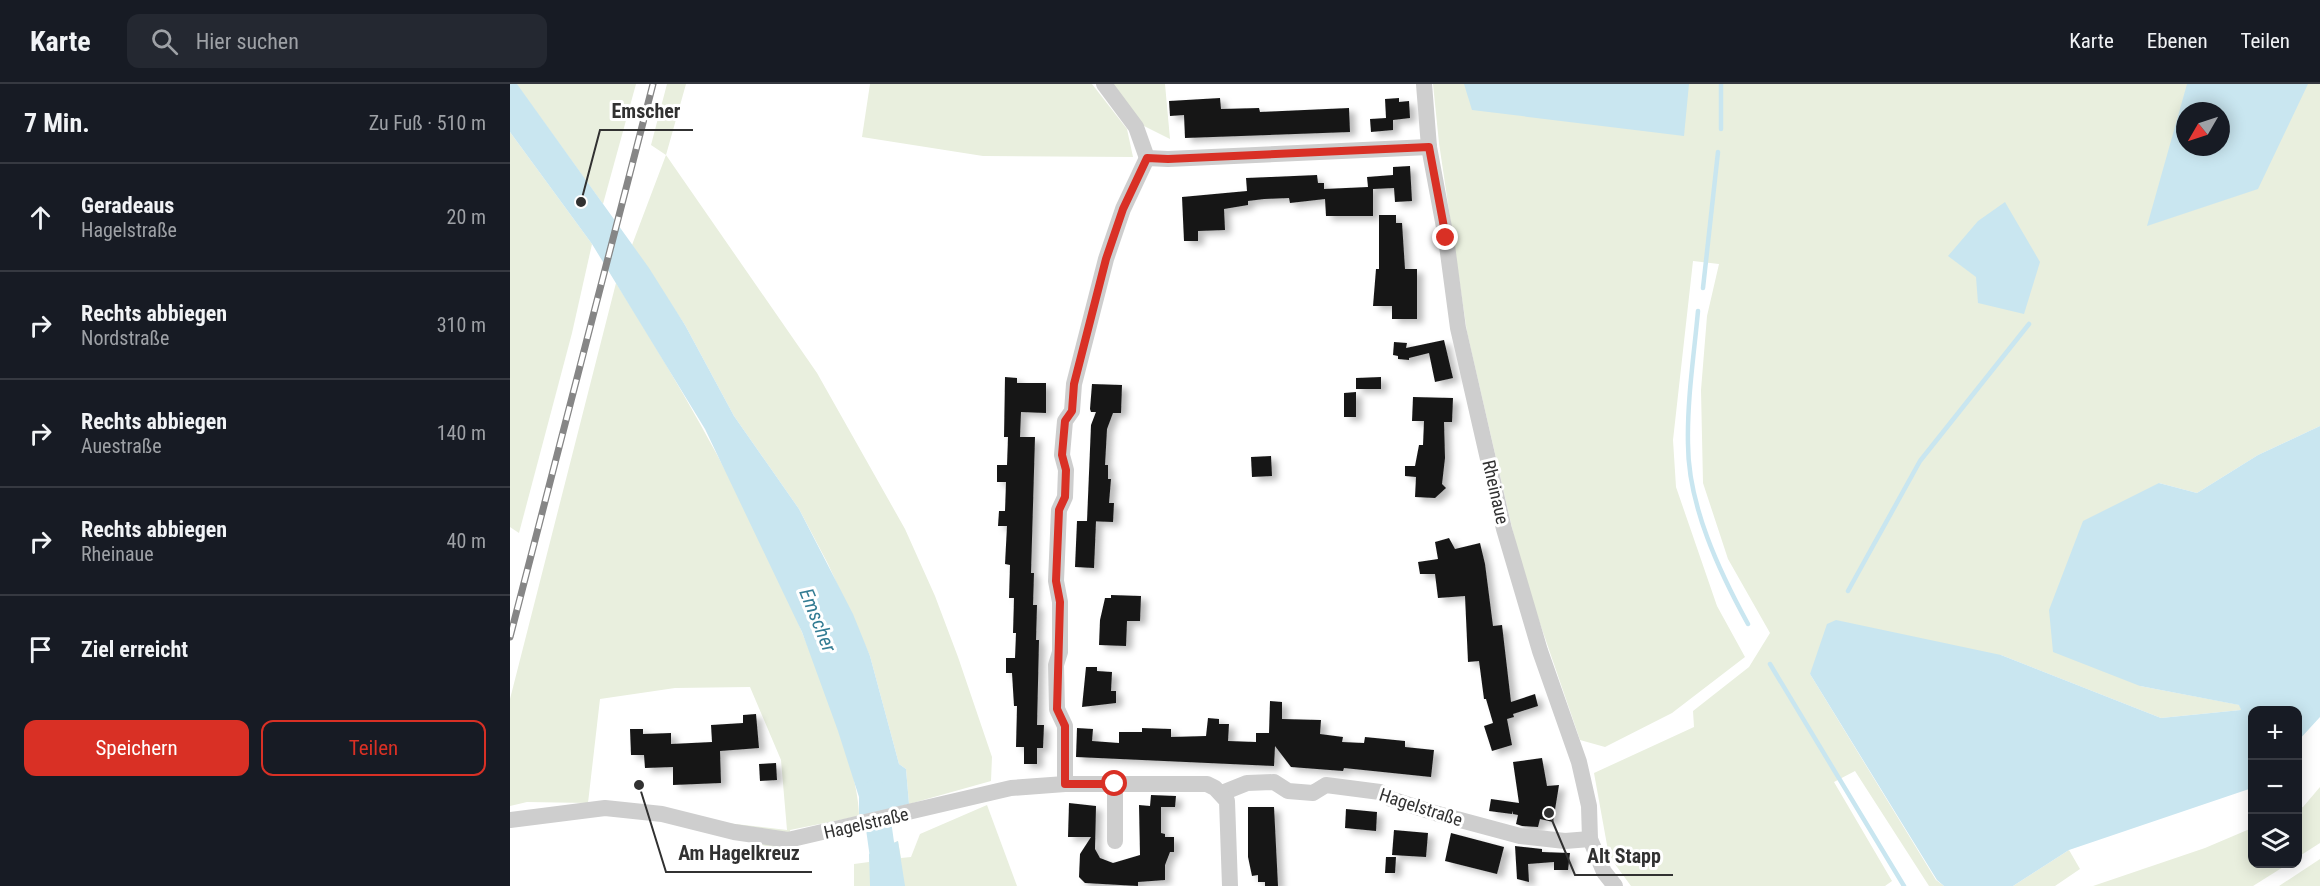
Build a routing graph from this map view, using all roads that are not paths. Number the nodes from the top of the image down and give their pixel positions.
1 (1104, 84) edge
2 (1424, 84) edge
3 (1429, 147) junction
4 (1147, 158) junction
5 (1065, 784) junction
6 (1115, 784) junction
7 (1222, 793) junction
8 (510, 820) edge
9 (1590, 839) junction
10 (1115, 841) dead end
11 (1230, 886) edge
12 (1615, 886) edge

1 - 4 street
2 - 3 street, Rheinaue
3 - 4 street
3 - 9 street, Rheinaue
4 - 5 street
5 - 6 street, Hagelstraße
5 - 8 street, Hagelstraße
6 - 7 street, Hagelstraße
6 - 10 street
7 - 9 street, Hagelstraße
7 - 11 street
9 - 12 street, Rheinaue

